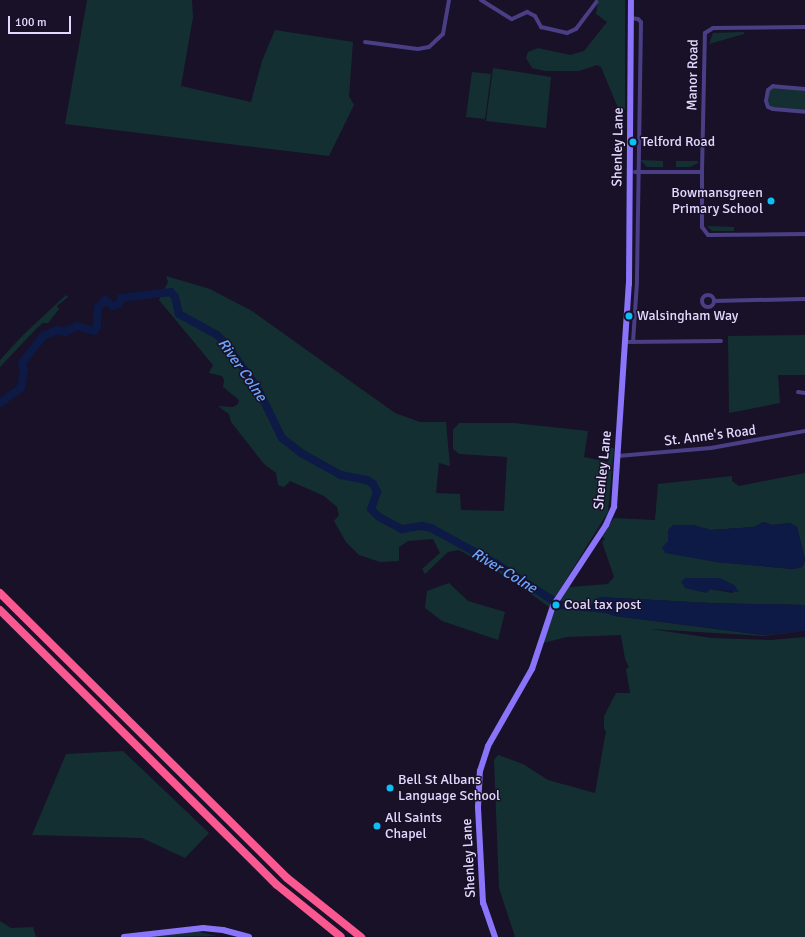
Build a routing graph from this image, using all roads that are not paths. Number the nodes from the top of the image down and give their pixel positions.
1 (449, 0) edge
2 (481, 0) edge
3 (631, 0) edge
4 (596, 2) dead end
5 (631, 18) junction
6 (805, 27) edge
7 (365, 42) dead end
8 (805, 89) edge
9 (805, 112) edge
10 (630, 172) junction
11 (637, 172) junction
12 (702, 172) junction
13 (805, 234) edge
14 (805, 300) edge
15 (714, 301) dead end
16 (721, 341) dead end
17 (624, 342) junction
18 (633, 342) junction
19 (798, 392) dead end
20 (805, 393) edge
21 (805, 431) edge
22 (618, 456) junction
23 (0, 593) edge
24 (0, 610) edge
25 (124, 937) edge
26 (249, 937) edge
27 (342, 937) edge
28 (361, 937) edge
29 (495, 937) edge

1 - 7 street
2 - 4 street
3 - 5 main road, Shenley Lane
5 - 10 main road, Shenley Lane
5 - 11 street, Shenley Lane
6 - 12 street, Manor Road
8 - 9 street
10 - 11 street
10 - 17 main road, Shenley Lane
11 - 12 street
11 - 18 street, Shenley Lane
12 - 13 street
14 - 15 street
16 - 18 street
17 - 18 street
17 - 22 main road, Shenley Lane
19 - 20 street
21 - 22 street, St. Anne's Road
22 - 29 main road, Shenley Lane
23 - 28 highway
24 - 27 highway
25 - 26 main road

